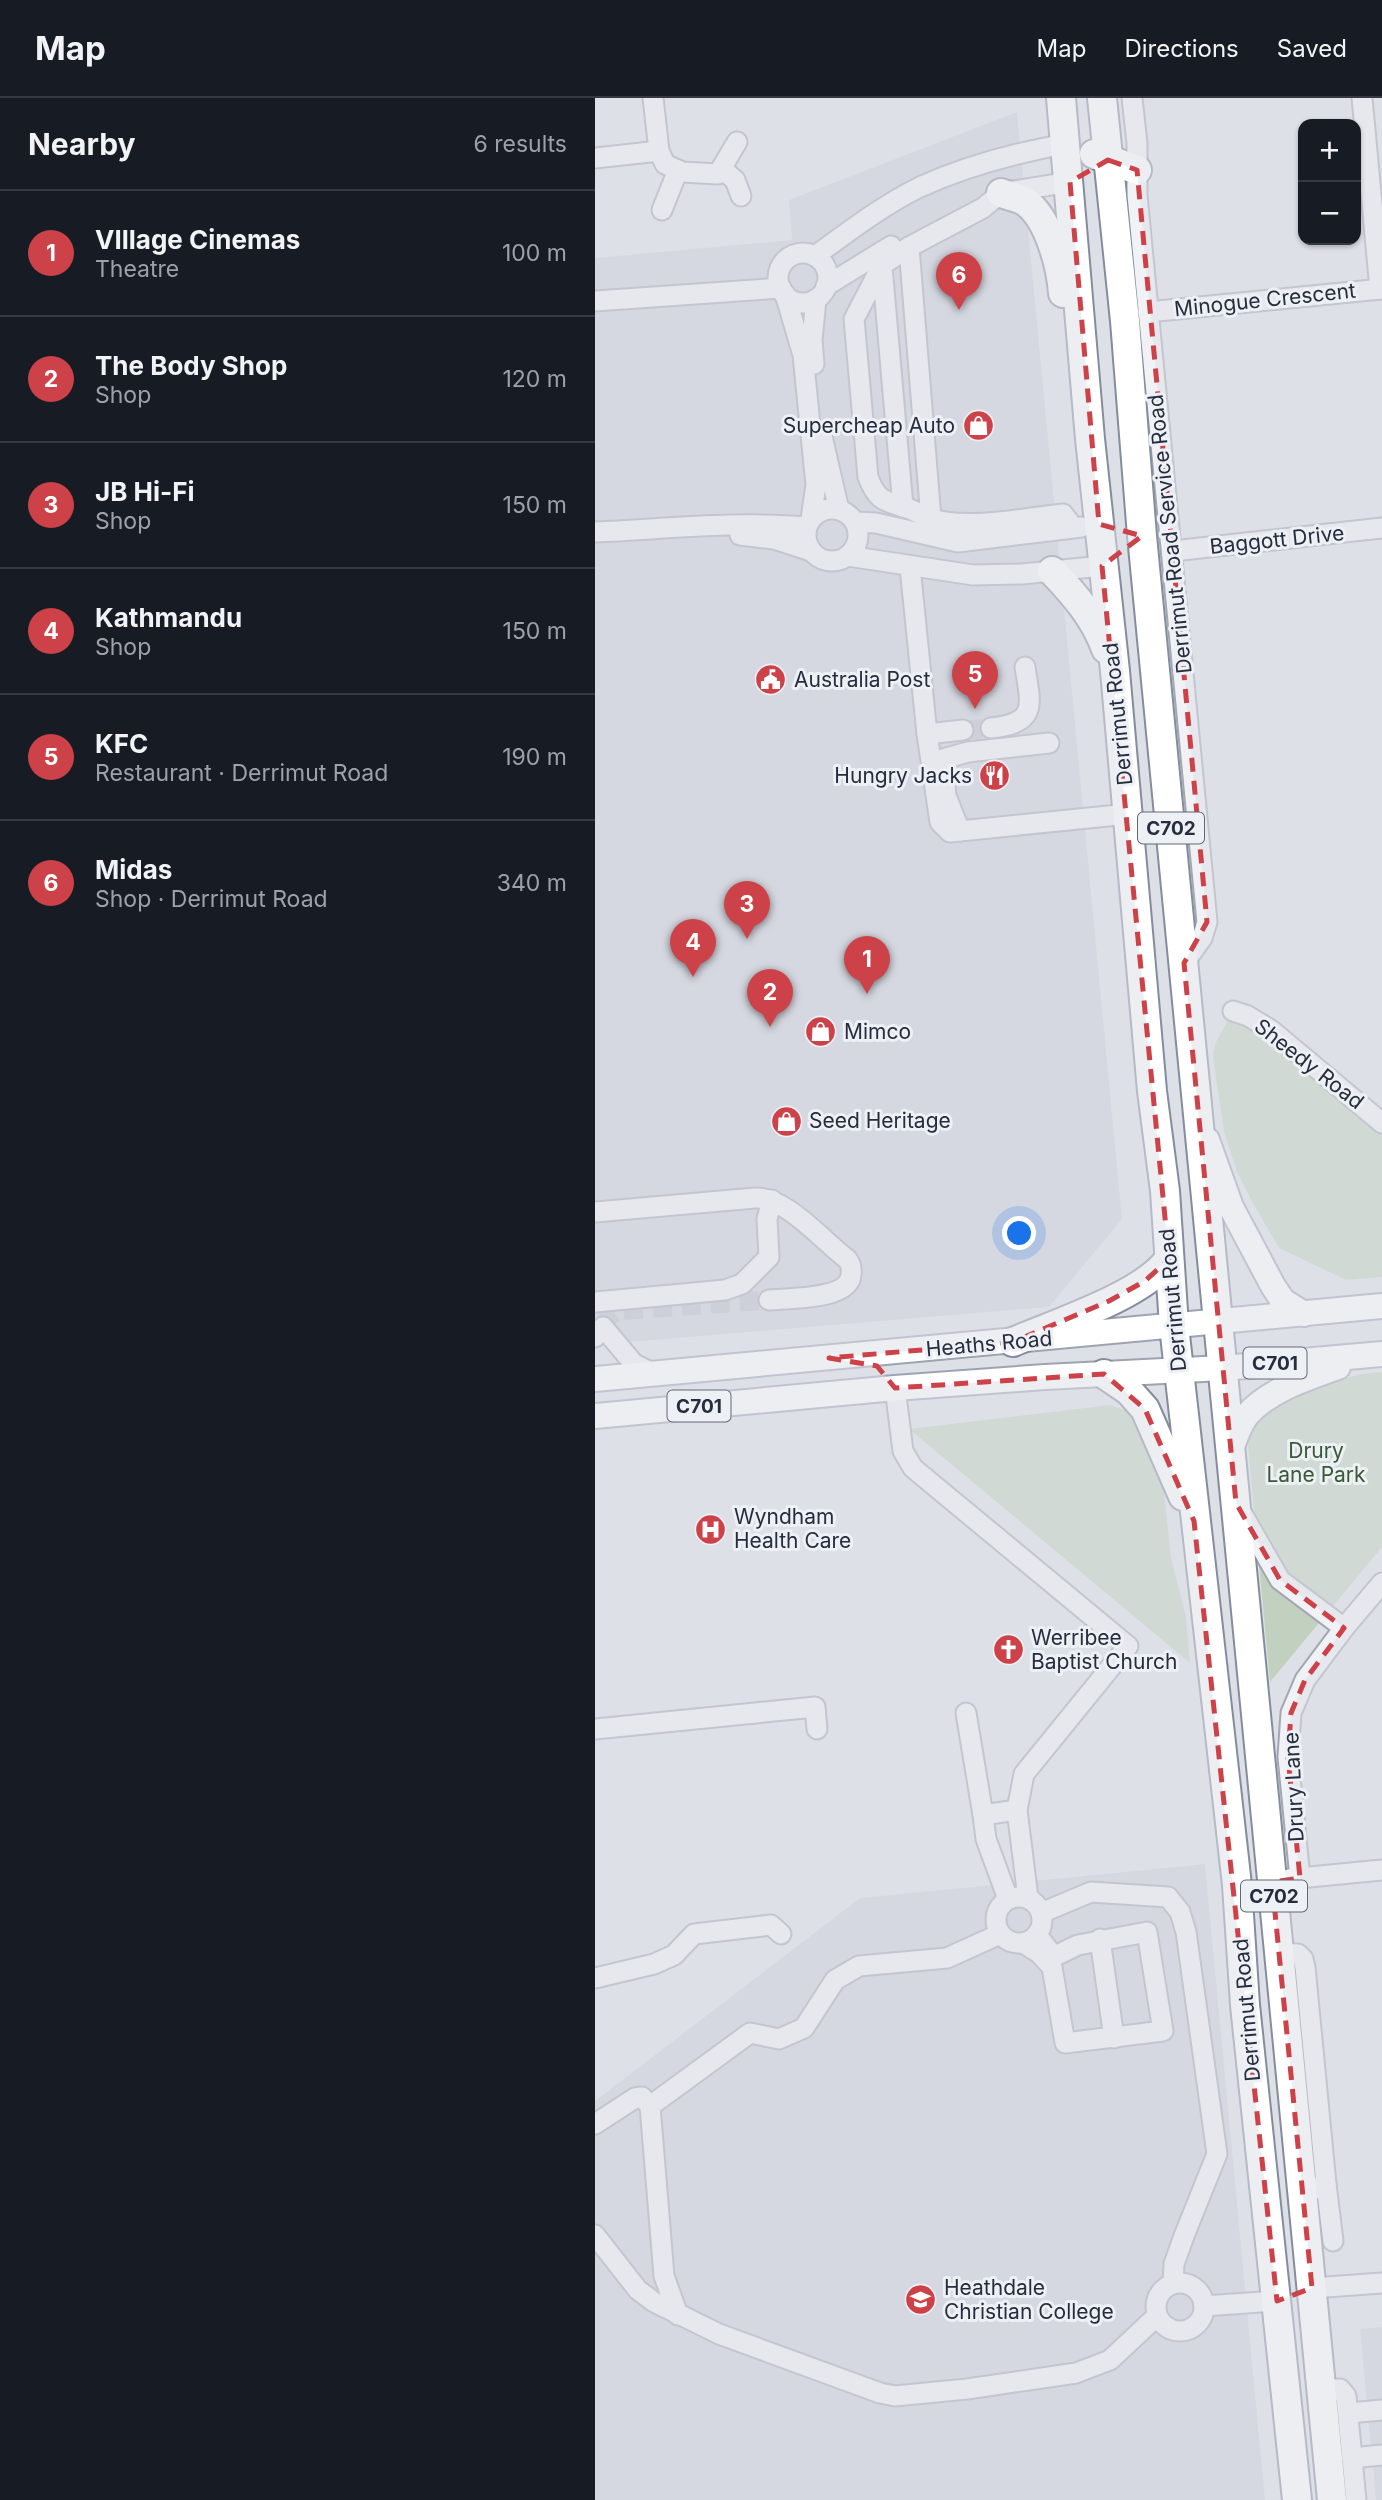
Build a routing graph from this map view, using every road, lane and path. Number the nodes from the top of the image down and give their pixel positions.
1 (653, 98) edge
2 (1061, 98) edge
3 (1102, 98) edge
4 (1132, 98) edge
5 (1362, 98) edge
6 (737, 142) dead end
7 (1065, 144) junction
8 (659, 151) junction
9 (595, 158) edge
10 (1108, 159) junction
11 (722, 169) junction
12 (678, 170) junction
13 (1137, 170) junction
14 (1070, 182) junction
15 (1001, 193) junction
16 (741, 196) dead end
17 (662, 210) dead end
18 (909, 247) junction
19 (815, 256) junction
20 (882, 265) junction
21 (1381, 289) edge
22 (783, 291) junction
23 (821, 292) junction
24 (595, 301) edge
25 (1148, 312) junction
26 (1090, 439) junction
27 (903, 507) junction
28 (847, 516) junction
29 (931, 519) junction
30 (809, 523) junction
31 (1086, 526) junction
32 (1382, 528) edge
33 (628, 531) junction
34 (595, 532) edge
35 (1142, 536) junction
36 (811, 551) junction
37 (1173, 551) junction
38 (848, 556) junction
39 (1102, 566) junction
40 (910, 568) junction
41 (1052, 571) junction
42 (1025, 667) dead end
43 (1115, 671) junction
44 (991, 728) tunnel mouth
45 (963, 730) tunnel mouth
46 (927, 734) junction
47 (1049, 743) dead end
48 (1128, 814) junction
49 (960, 831) junction
50 (1184, 963) junction
51 (1233, 1011) dead end
52 (1199, 1119) junction
53 (1382, 1123) edge
54 (772, 1200) junction
55 (595, 1212) edge
56 (1168, 1259) junction
57 (769, 1300) tunnel mouth
58 (595, 1302) edge
59 (1382, 1306) edge
60 (1304, 1314) junction
61 (1218, 1322) junction
62 (1174, 1326) junction
63 (595, 1337) edge
64 (1013, 1342) junction
65 (1377, 1354) edge
66 (829, 1358) junction
67 (1223, 1368) junction
68 (1178, 1369) junction
69 (653, 1373) junction
70 (1104, 1374) junction
71 (595, 1379) edge
72 (895, 1388) junction
73 (595, 1416) edge
74 (1231, 1450) junction
75 (1236, 1503) junction
76 (1194, 1521) junction
77 (1382, 1583) edge
78 (1344, 1628) junction
79 (966, 1713) dead end
80 (595, 1728) edge
81 (817, 1729) dead end
82 (1017, 1810) junction
83 (983, 1815) junction
84 (1382, 1870) edge
85 (1286, 1880) junction
86 (1237, 1885) junction
87 (1032, 1898) junction
88 (1008, 1899) junction
89 (781, 1934) dead end
90 (1000, 1934) junction
91 (1030, 1939) junction
92 (1100, 1939) junction
93 (1279, 1953) junction
94 (595, 1978) edge
95 (1245, 2005) junction
96 (1115, 2038) junction
97 (650, 2106) junction
98 (595, 2124) edge
99 (1314, 2189) junction
100 (595, 2235) edge
101 (1333, 2241) dead end
102 (1382, 2283) edge
103 (1173, 2284) junction
104 (1382, 2293) edge
105 (1313, 2295) junction
106 (1277, 2301) junction
107 (1204, 2306) junction
108 (678, 2315) junction
109 (1157, 2316) junction
110 (1321, 2389) junction
111 (1382, 2410) edge
112 (1349, 2413) junction
113 (1292, 2453) junction
114 (1382, 2455) edge
115 (1352, 2458) junction
116 (1297, 2500) edge
117 (1332, 2500) edge
118 (1356, 2500) edge

1 - 8 street
2 - 7 highway, Derrimut Road / C702
3 - 10 highway, Derrimut Road / C702
4 - 13 street, Derrimut Road Service Road
5 - 21 street
6 - 11 street
7 - 10 highway
7 - 14 highway, Derrimut Road / C702
7 - 19 street
8 - 9 street
8 - 12 street
10 - 13 highway
10 - 14 highway
10 - 35 highway, Derrimut Road / C702
11 - 12 street
11 - 16 street
12 - 17 street
13 - 25 street, Derrimut Road Service Road
14 - 15 street
14 - 26 highway, Derrimut Road / C702
15 - 18 street
15 - 23 street
15 - 26 highway
18 - 20 street
18 - 29 street
19 - 22 street
19 - 23 street
20 - 27 street
20 - 27 street
21 - 25 street, Minogue Crescent
22 - 23 street
22 - 24 street
22 - 30 street
23 - 28 street
25 - 37 street, Derrimut Road Service Road
26 - 31 highway, Derrimut Road / C702
27 - 29 street
28 - 30 street
28 - 31 street
28 - 38 street
29 - 31 street
30 - 33 street
30 - 36 street
31 - 35 highway
31 - 39 highway, Derrimut Road / C702
32 - 37 street, Baggott Drive
33 - 34 street
33 - 36 street
35 - 39 highway
35 - 50 highway, Derrimut Road / C702
36 - 38 street
37 - 50 street, Derrimut Road Service Road
38 - 40 street
39 - 41 street
39 - 43 highway, Derrimut Road / C702
40 - 41 street
40 - 46 street
41 - 43 highway
42 - 44 street
43 - 48 highway, Derrimut Road / C702
45 - 46 street
46 - 49 street
47 - 49 street
48 - 49 street
48 - 56 highway, Derrimut Road / C702
50 - 52 highway, Derrimut Road / C702
51 - 53 street, Sheedy Road
52 - 60 main road
52 - 61 highway, Derrimut Road / C702
54 - 55 street
54 - 57 street
54 - 58 street
56 - 62 highway, Derrimut Road / C702
56 - 64 highway
59 - 60 main road, Heaths Road / C701
60 - 61 main road, Heaths Road / C701
61 - 62 main road, Heaths Road / C701
61 - 67 highway, Derrimut Road / C702
62 - 64 main road, Heaths Road / C701
62 - 68 highway, Derrimut Road / C702
63 - 69 street
64 - 66 main road, Heaths Road / C701
65 - 67 main road, Heaths Road / C701
65 - 74 main road
66 - 69 main road, Heaths Road / C701
66 - 72 main road
67 - 68 main road, Heaths Road / C701
67 - 74 highway, Derrimut Road / C702
68 - 70 main road, Heaths Road / C701
68 - 76 highway, Derrimut Road / C702
69 - 71 main road, Heaths Road / C701
70 - 72 main road, Heaths Road / C701
70 - 76 highway
72 - 73 main road, Heaths Road / C701
72 - 82 street
74 - 75 highway, Derrimut Road / C702
75 - 78 street
75 - 85 highway, Derrimut Road / C702
76 - 86 highway, Derrimut Road / C702
77 - 78 street, Drury Lane
78 - 85 street, Drury Lane
79 - 83 street
80 - 81 street
82 - 83 street
82 - 87 street
83 - 88 street
84 - 85 street
85 - 86 highway
85 - 93 highway, Derrimut Road / C702
86 - 95 highway, Derrimut Road / C702
87 - 88 street
87 - 91 street
87 - 103 street
88 - 90 street
89 - 94 street
90 - 91 street
90 - 97 street
91 - 92 street
91 - 96 street
92 - 96 street
92 - 96 street
93 - 95 highway
93 - 99 highway, Derrimut Road / C702
95 - 106 highway, Derrimut Road / C702
97 - 98 street
97 - 108 street
99 - 101 street
99 - 105 highway, Derrimut Road / C702
100 - 108 street
102 - 105 street
103 - 107 street
103 - 109 street
104 - 105 street
105 - 106 highway
105 - 110 highway, Derrimut Road / C702
106 - 107 street
106 - 113 highway, Derrimut Road / C702
107 - 109 street
108 - 109 street
110 - 112 street
110 - 113 highway
110 - 117 highway, Derrimut Road / C702
111 - 112 street
112 - 115 street
113 - 116 highway, Derrimut Road / C702
114 - 115 street
115 - 118 street

